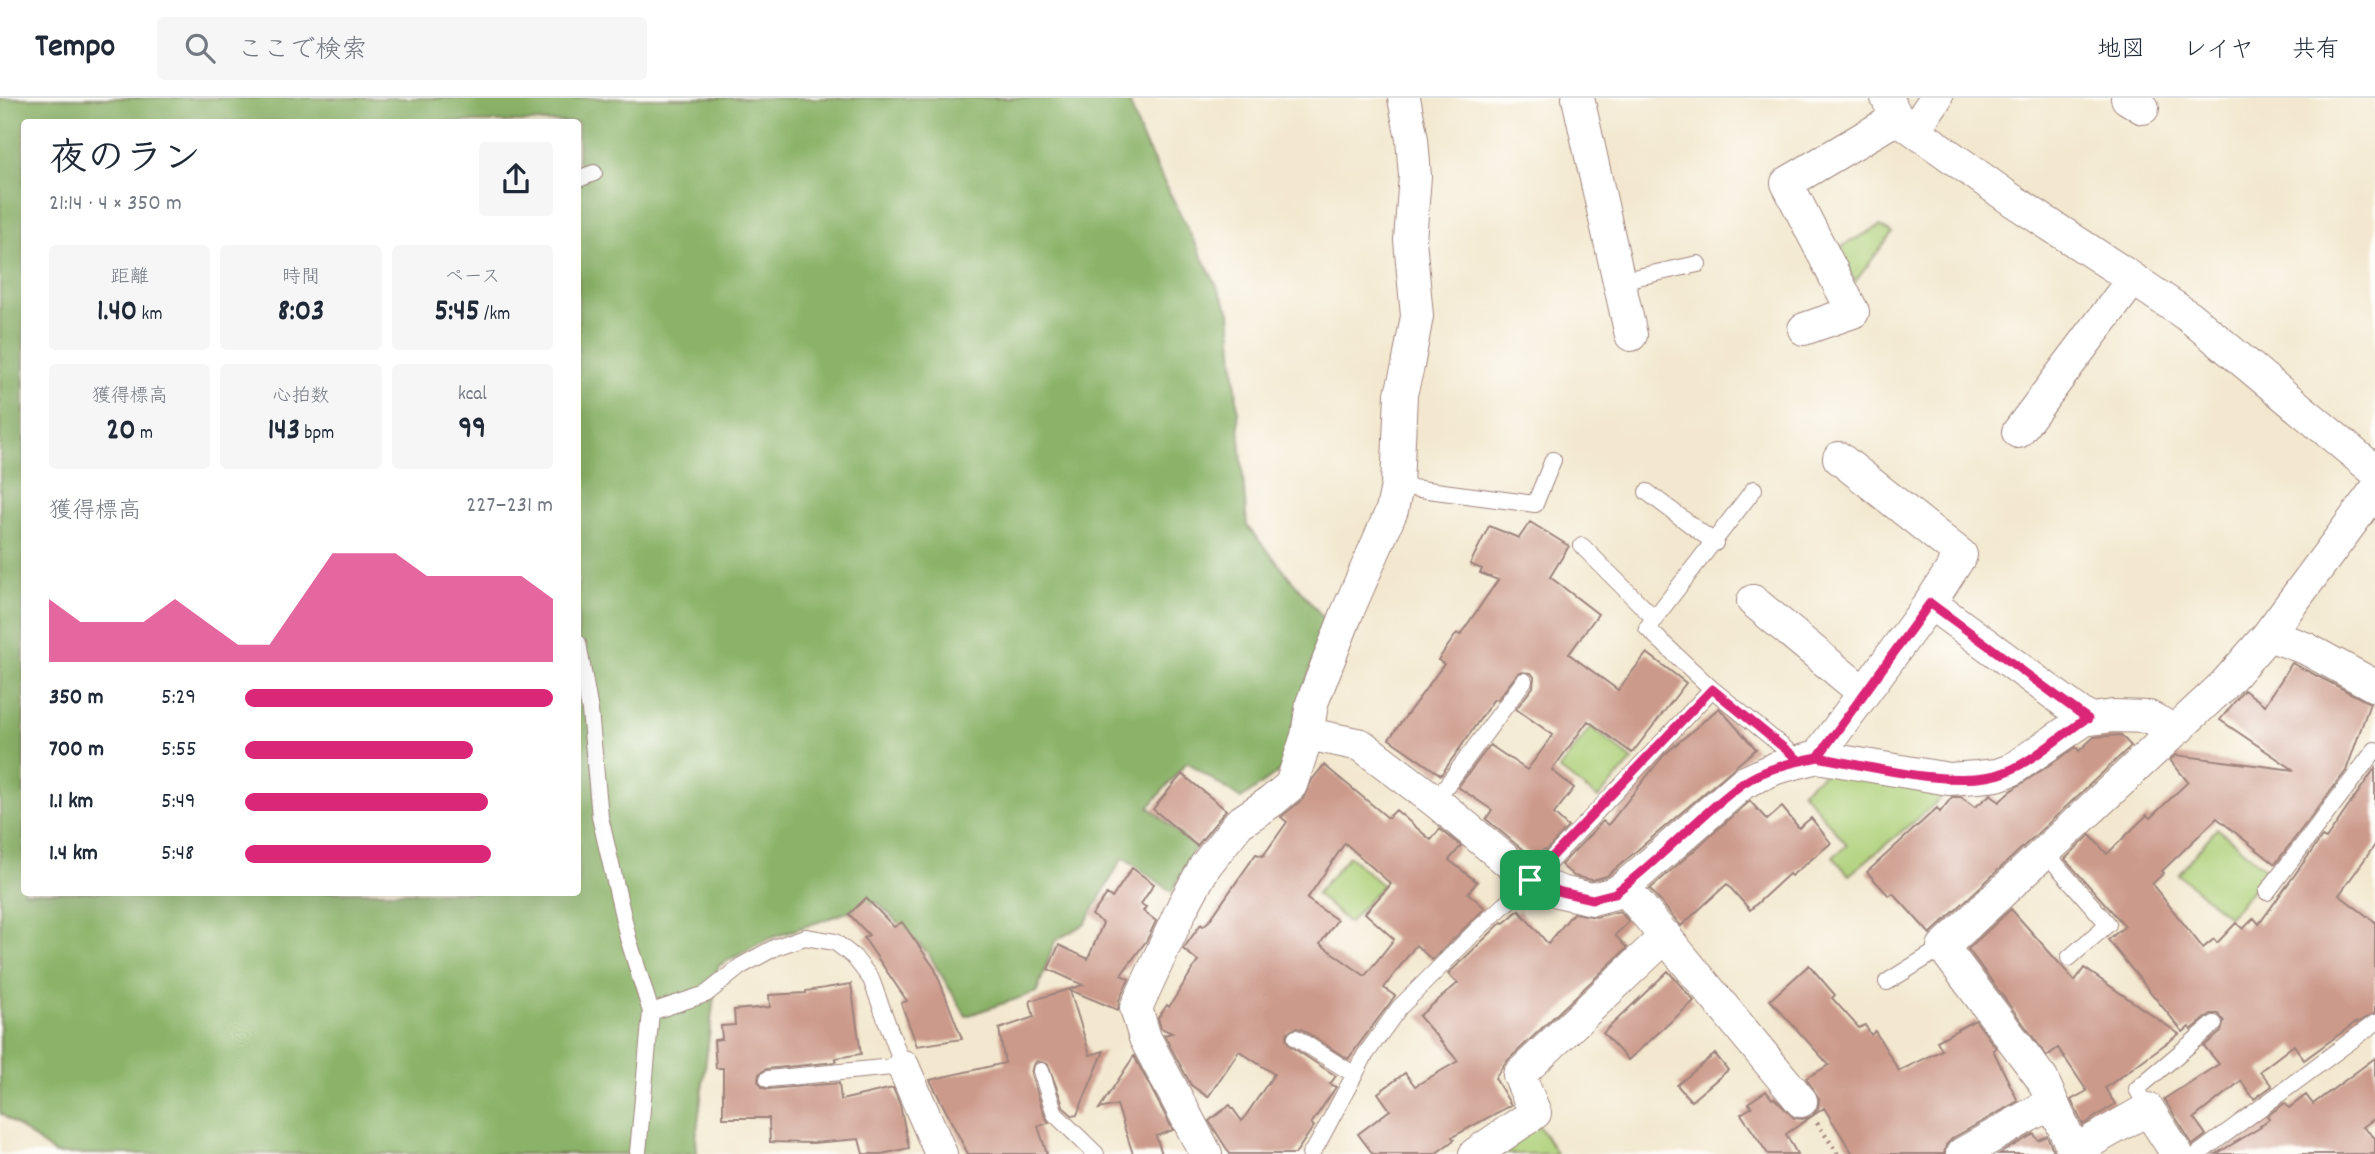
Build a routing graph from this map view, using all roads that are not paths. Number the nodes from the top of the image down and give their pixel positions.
1 (1404, 98) edge
2 (1578, 98) edge
3 (1936, 98) edge
4 (1899, 116) edge
5 (594, 173) dead end
6 (581, 178) edge
7 (1698, 264) dead end
8 (2133, 279) junction
9 (1619, 281) junction
10 (1804, 329) dead end
11 (1631, 335) dead end
12 (2018, 432) dead end
13 (1839, 458) dead end
14 (1553, 460) dead end
15 (2375, 471) edge
16 (1397, 486) junction
17 (1754, 489) dead end
18 (2375, 491) edge
19 (1647, 492) dead end
20 (1715, 543) junction
21 (1582, 546) dead end
22 (1753, 601) dead end
23 (1930, 603) junction
24 (1655, 619) junction
25 (2268, 635) junction
26 (581, 660) edge
27 (1524, 681) dead end
28 (2375, 686) edge
29 (1712, 689) junction
30 (1864, 693) junction
31 (2088, 719) junction
32 (2179, 728) junction
33 (1308, 734) junction
34 (2375, 750) edge
35 (1809, 759) junction
36 (1435, 801) junction
37 (2045, 852) junction
38 (1530, 880) junction
39 (1624, 887) junction
40 (2267, 892) dead end
41 (1666, 936) junction
42 (1943, 947) junction
43 (2069, 958) dead end
44 (1887, 982) dead end
45 (651, 1012) junction
46 (2375, 1023) edge
47 (2214, 1024) dead end
48 (1296, 1038) dead end
49 (903, 1066) junction
50 (1041, 1071) dead end
51 (1354, 1075) junction
52 (768, 1079) dead end
53 (1801, 1101) road end
54 (2051, 1103) junction
55 (2148, 1109) junction
56 (638, 1152) edge
57 (941, 1154) edge
58 (1096, 1154) edge
59 (1206, 1154) edge
60 (1310, 1154) edge
61 (1475, 1154) edge
62 (1962, 1154) edge
63 (2176, 1154) edge
64 (2198, 1154) edge

1 - 16 street
2 - 9 street
3 - 4 street
4 - 8 street
4 - 10 street
5 - 6 lane
7 - 9 lane
8 - 12 street
8 - 15 street
9 - 11 street
13 - 23 street
14 - 16 lane
16 - 33 street
17 - 20 lane
18 - 25 street
19 - 20 lane
20 - 24 lane
21 - 24 lane
22 - 30 street
23 - 30 street
23 - 31 street
24 - 29 lane
25 - 28 street
25 - 32 street
26 - 45 lane
27 - 36 lane
29 - 35 lane
29 - 38 lane
30 - 35 street
31 - 32 street
31 - 35 street
32 - 37 street
33 - 36 street
33 - 59 street
34 - 40 lane
35 - 39 street
36 - 38 street
37 - 42 street
37 - 43 lane
38 - 39 street
38 - 51 lane
39 - 41 street
41 - 53 street
41 - 61 street
42 - 44 lane
42 - 54 street
45 - 49 lane
45 - 56 lane
46 - 64 lane
47 - 55 lane
48 - 51 lane
49 - 52 lane
49 - 57 street
50 - 58 lane
51 - 60 lane
54 - 55 street
54 - 62 street
55 - 63 street

